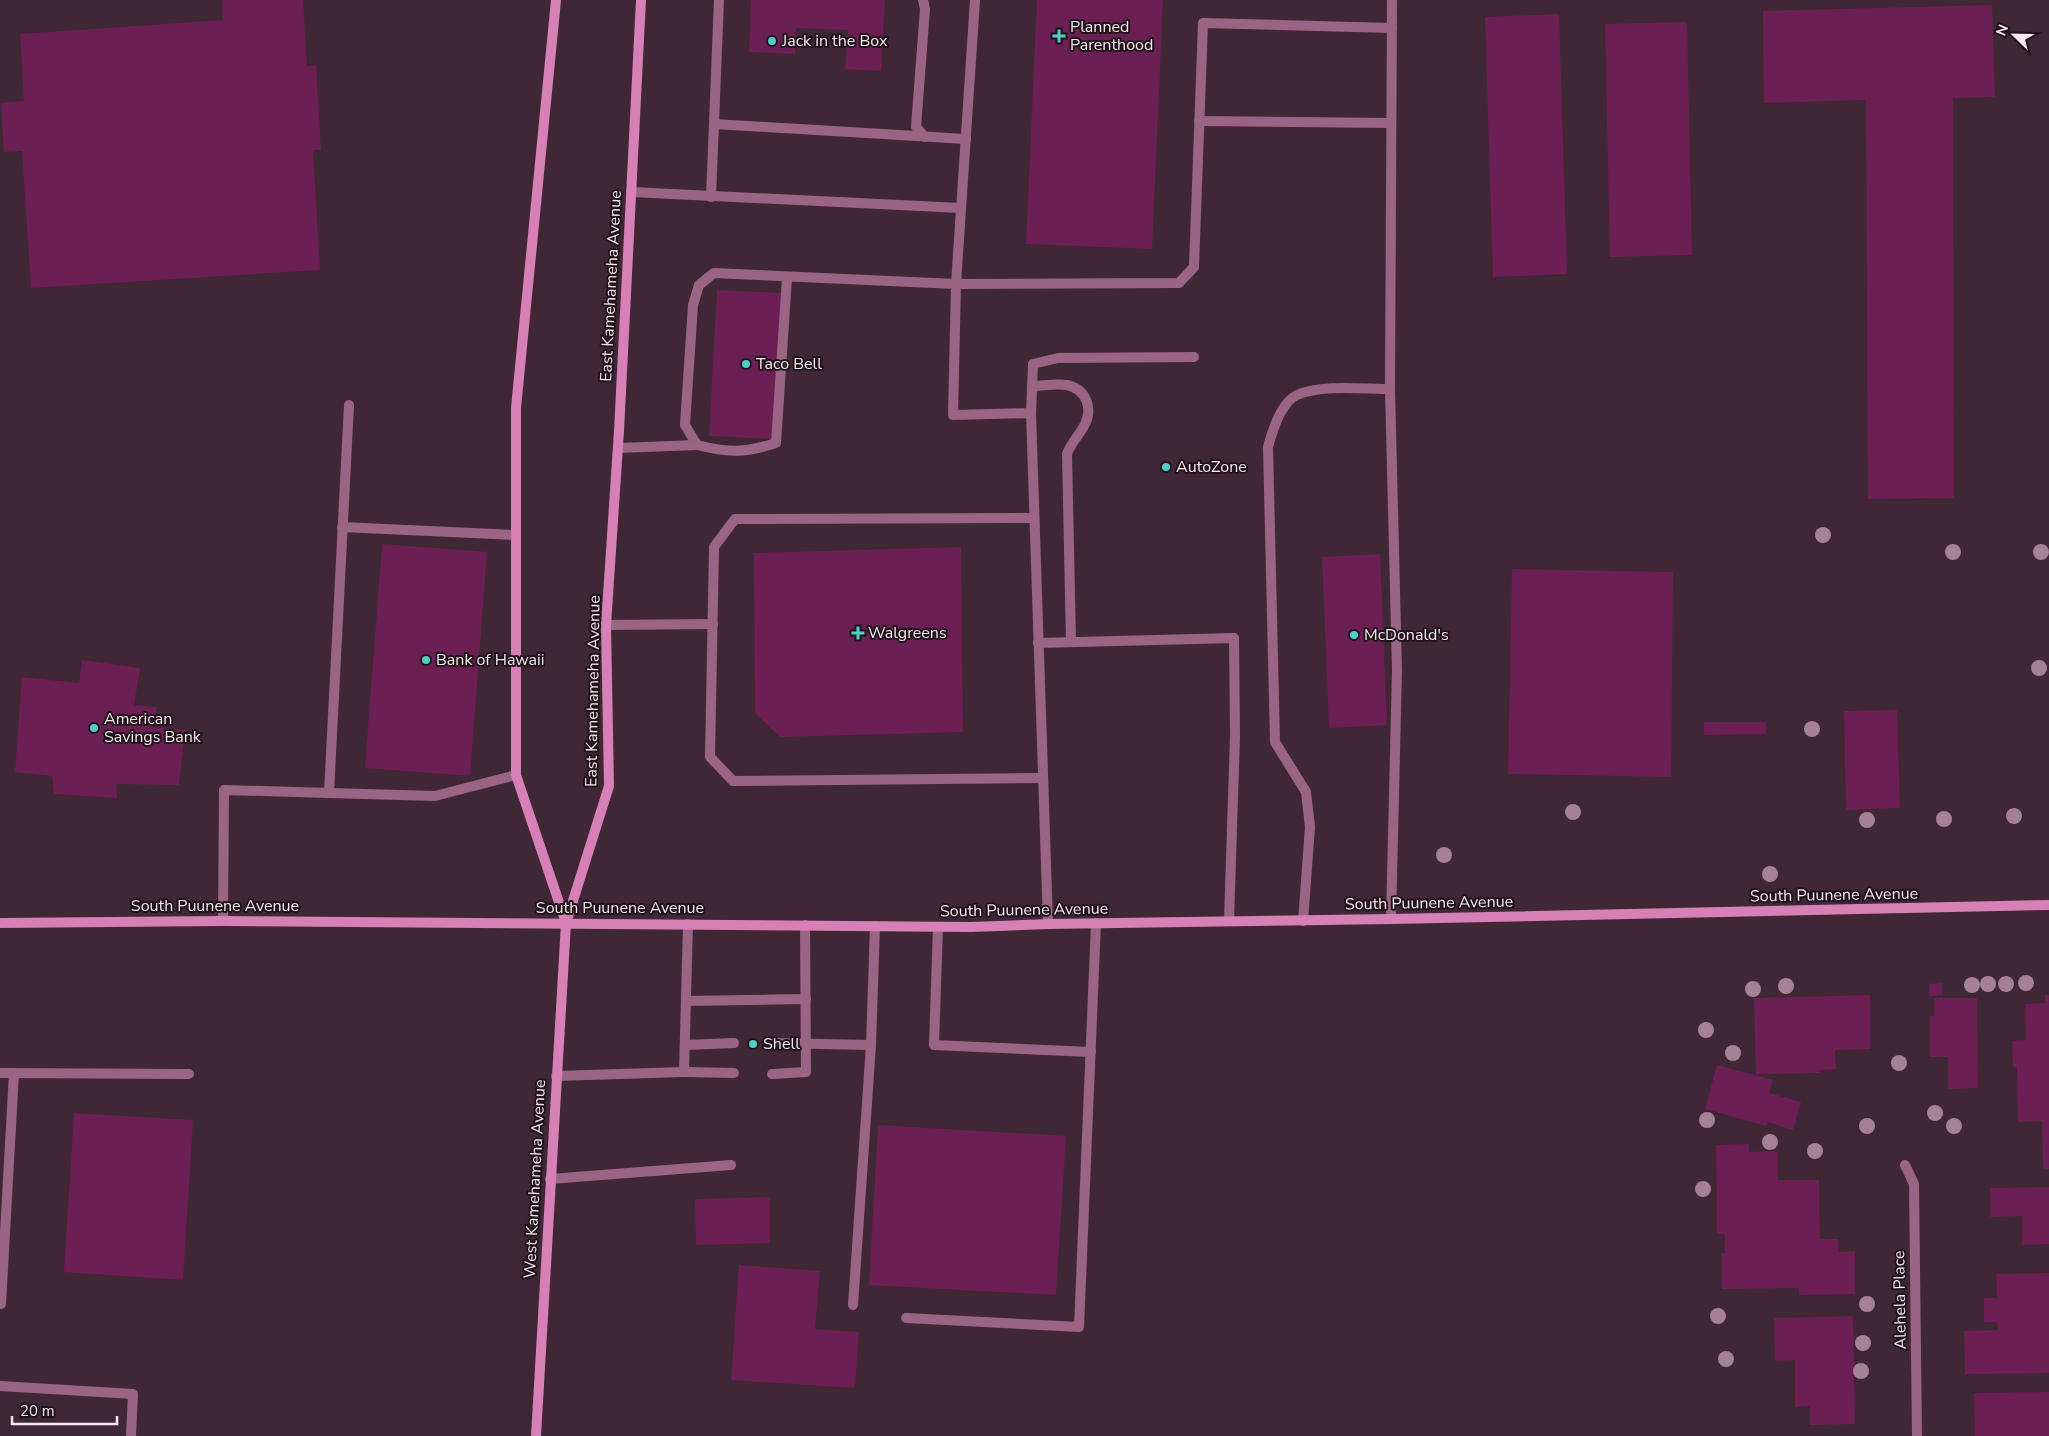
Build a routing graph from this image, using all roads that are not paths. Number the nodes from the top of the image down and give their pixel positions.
1 (556, 0) edge
2 (640, 0) edge
3 (719, 0) edge
4 (923, 0) edge
5 (975, 0) edge
6 (1392, 0) edge
7 (1392, 28) junction
8 (1199, 121) junction
9 (1391, 123) junction
10 (714, 124) junction
11 (925, 137) junction
12 (966, 139) junction
13 (631, 192) junction
14 (711, 196) junction
15 (961, 208) junction
16 (787, 278) junction
17 (956, 284) junction
18 (1194, 357) dead end
19 (1032, 386) junction
20 (1390, 389) junction
21 (349, 405) dead end
22 (1031, 413) junction
23 (698, 445) junction
24 (618, 448) junction
25 (1034, 518) junction
26 (342, 527) junction
27 (516, 535) junction
28 (713, 624) junction
29 (606, 625) junction
30 (1072, 642) junction
31 (1038, 643) junction
32 (516, 775) junction
33 (1042, 778) junction
34 (329, 793) junction
35 (2049, 905) edge
36 (1391, 920) junction
37 (223, 921) junction
38 (1229, 921) junction
39 (1303, 921) junction
40 (0, 922) edge
41 (566, 923) junction
42 (1096, 923) junction
43 (688, 924) junction
44 (1048, 924) junction
45 (805, 925) junction
46 (875, 926) junction
47 (938, 927) junction
48 (806, 999) junction
49 (686, 1001) junction
50 (807, 1042) junction
51 (734, 1043) dead end
52 (772, 1043) dead end
53 (685, 1045) junction
54 (871, 1045) junction
55 (1091, 1052) junction
56 (684, 1072) junction
57 (0, 1073) edge
58 (734, 1073) dead end
59 (14, 1074) junction
60 (189, 1074) dead end
61 (772, 1074) dead end
62 (556, 1076) junction
63 (731, 1165) dead end
64 (1905, 1165) dead end
65 (550, 1179) junction
66 (1, 1304) edge
67 (853, 1305) dead end
68 (906, 1318) dead end
69 (0, 1386) edge
70 (131, 1436) edge
71 (536, 1436) edge
72 (1917, 1436) edge

1 - 27 street
2 - 13 street, East Kamehameha Avenue
3 - 10 street
4 - 11 street
5 - 12 street
6 - 7 street
7 - 8 street
7 - 9 street
8 - 9 street
8 - 17 street
9 - 20 street
10 - 11 street
10 - 14 street
11 - 12 street
12 - 15 street
13 - 14 street
13 - 24 street, East Kamehameha Avenue
14 - 15 street
15 - 17 street
16 - 17 street
16 - 23 street
16 - 23 street
17 - 22 street
18 - 19 street
19 - 22 street
19 - 30 street
20 - 36 street
20 - 39 street
21 - 26 street
22 - 25 street
23 - 24 street
24 - 29 street, East Kamehameha Avenue
25 - 28 street
25 - 31 street
26 - 27 street
26 - 34 street
27 - 32 street
28 - 29 street
28 - 33 street
29 - 41 street, East Kamehameha Avenue
30 - 31 street
30 - 38 street
31 - 33 street
32 - 34 street
32 - 41 street
33 - 44 street
34 - 37 street
35 - 36 street, South Puunene Avenue
36 - 39 street, South Puunene Avenue
37 - 40 street, South Puunene Avenue
37 - 41 street, South Puunene Avenue
38 - 39 street, South Puunene Avenue
38 - 42 street, South Puunene Avenue
41 - 43 street, South Puunene Avenue
41 - 62 street, West Kamehameha Avenue
42 - 44 street, South Puunene Avenue
42 - 55 street
43 - 45 street, South Puunene Avenue
43 - 49 street
44 - 47 street, South Puunene Avenue
45 - 46 street, South Puunene Avenue
45 - 48 street
46 - 47 street, South Puunene Avenue
46 - 54 street
47 - 55 street
48 - 49 street
48 - 50 street
49 - 53 street
50 - 52 street
50 - 54 street
50 - 61 street
51 - 53 street
53 - 56 street
54 - 67 street
55 - 68 street
56 - 58 street
56 - 62 street
57 - 59 street
59 - 60 street
59 - 66 street
62 - 65 street, West Kamehameha Avenue
63 - 65 street
64 - 72 street, Alehela Place
65 - 71 street, West Kamehameha Avenue
69 - 70 street

